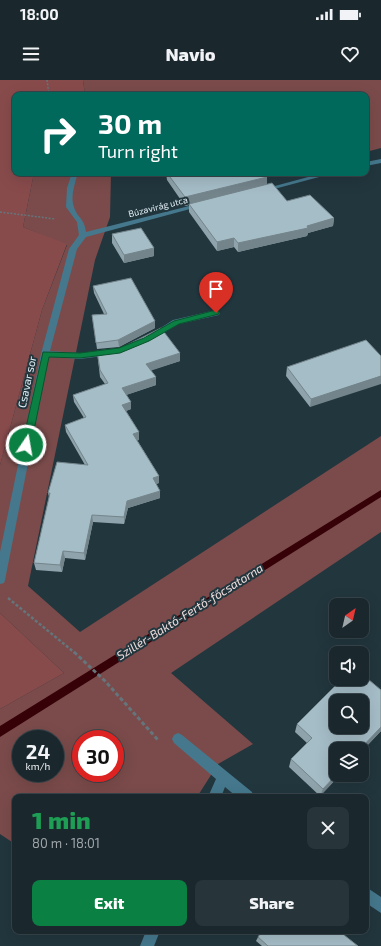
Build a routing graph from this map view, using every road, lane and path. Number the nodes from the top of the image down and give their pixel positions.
1 (47, 80) edge
2 (49, 92) edge
3 (381, 161) edge
4 (369, 163) edge
5 (74, 176) edge
6 (319, 176) edge
7 (256, 192) edge
8 (211, 203) edge
9 (0, 212) edge
10 (81, 222) junction
11 (83, 235) junction
12 (216, 313) dead end
13 (146, 339) edge
14 (120, 351) edge
15 (45, 354) junction
16 (0, 580) edge
17 (6, 596) dead end
18 (106, 681) dead end
19 (178, 739) dead end
20 (223, 778) junction
21 (215, 794) edge
22 (243, 794) edge
23 (369, 896) edge
24 (381, 906) edge
25 (152, 934) edge
26 (147, 946) edge

1 - 2 path
3 - 4 street
5 - 10 street
6 - 7 street
8 - 11 street, Búzavirág utca
9 - 10 path
10 - 11 street
11 - 15 street, Csavar sor
12 - 13 street
14 - 15 street
15 - 16 street, Csavar sor
17 - 18 path
19 - 20 street
20 - 21 street
20 - 22 street
23 - 24 street
25 - 26 street

